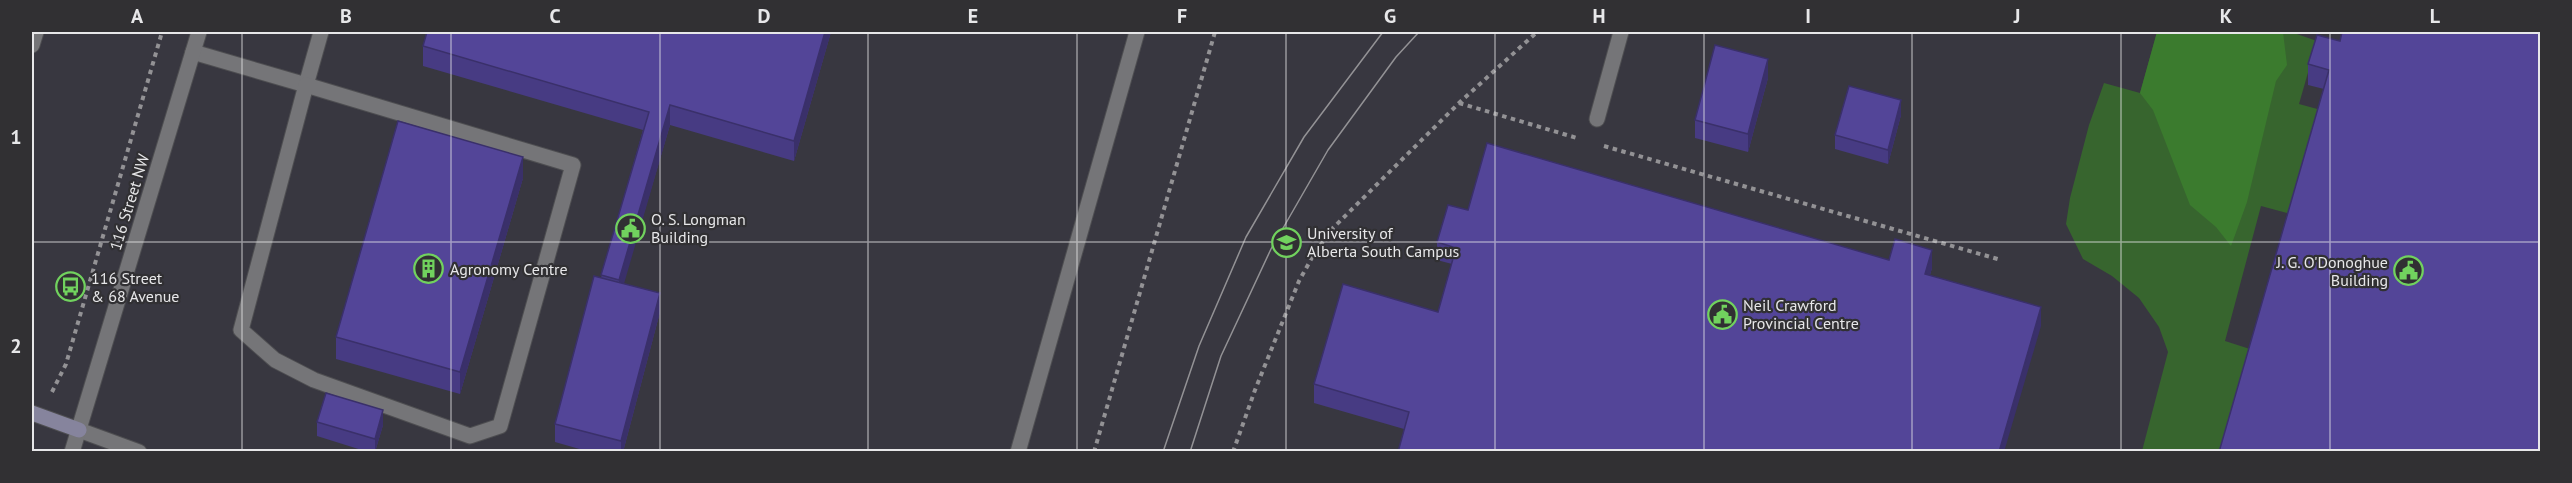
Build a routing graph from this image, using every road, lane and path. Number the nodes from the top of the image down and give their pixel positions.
1 (36, 32) edge
2 (162, 32) edge
3 (199, 32) edge
4 (321, 32) edge
5 (1137, 32) edge
6 (1215, 32) edge
7 (1537, 32) edge
8 (1621, 32) edge
9 (32, 45) edge
10 (193, 52) junction
11 (306, 85) junction
12 (1459, 104) junction
13 (1597, 118) dead end
14 (1583, 139) dead end
15 (1594, 143) dead end
16 (2001, 260) dead end
17 (56, 386) dead end
18 (32, 412) edge
19 (79, 430) junction
20 (72, 452) edge
21 (139, 452) edge
22 (1018, 452) edge
23 (1094, 452) edge
24 (1233, 452) edge

1 - 9 street
2 - 17 path
3 - 10 street, 116 Street NW
4 - 11 street
5 - 22 street
6 - 23 path
7 - 12 path
8 - 13 street
10 - 11 street
10 - 19 street, 116 Street NW
11 - 11 street
12 - 14 path
12 - 24 path
15 - 16 path
18 - 19 main road
19 - 20 street, 116 Street NW
19 - 21 street

